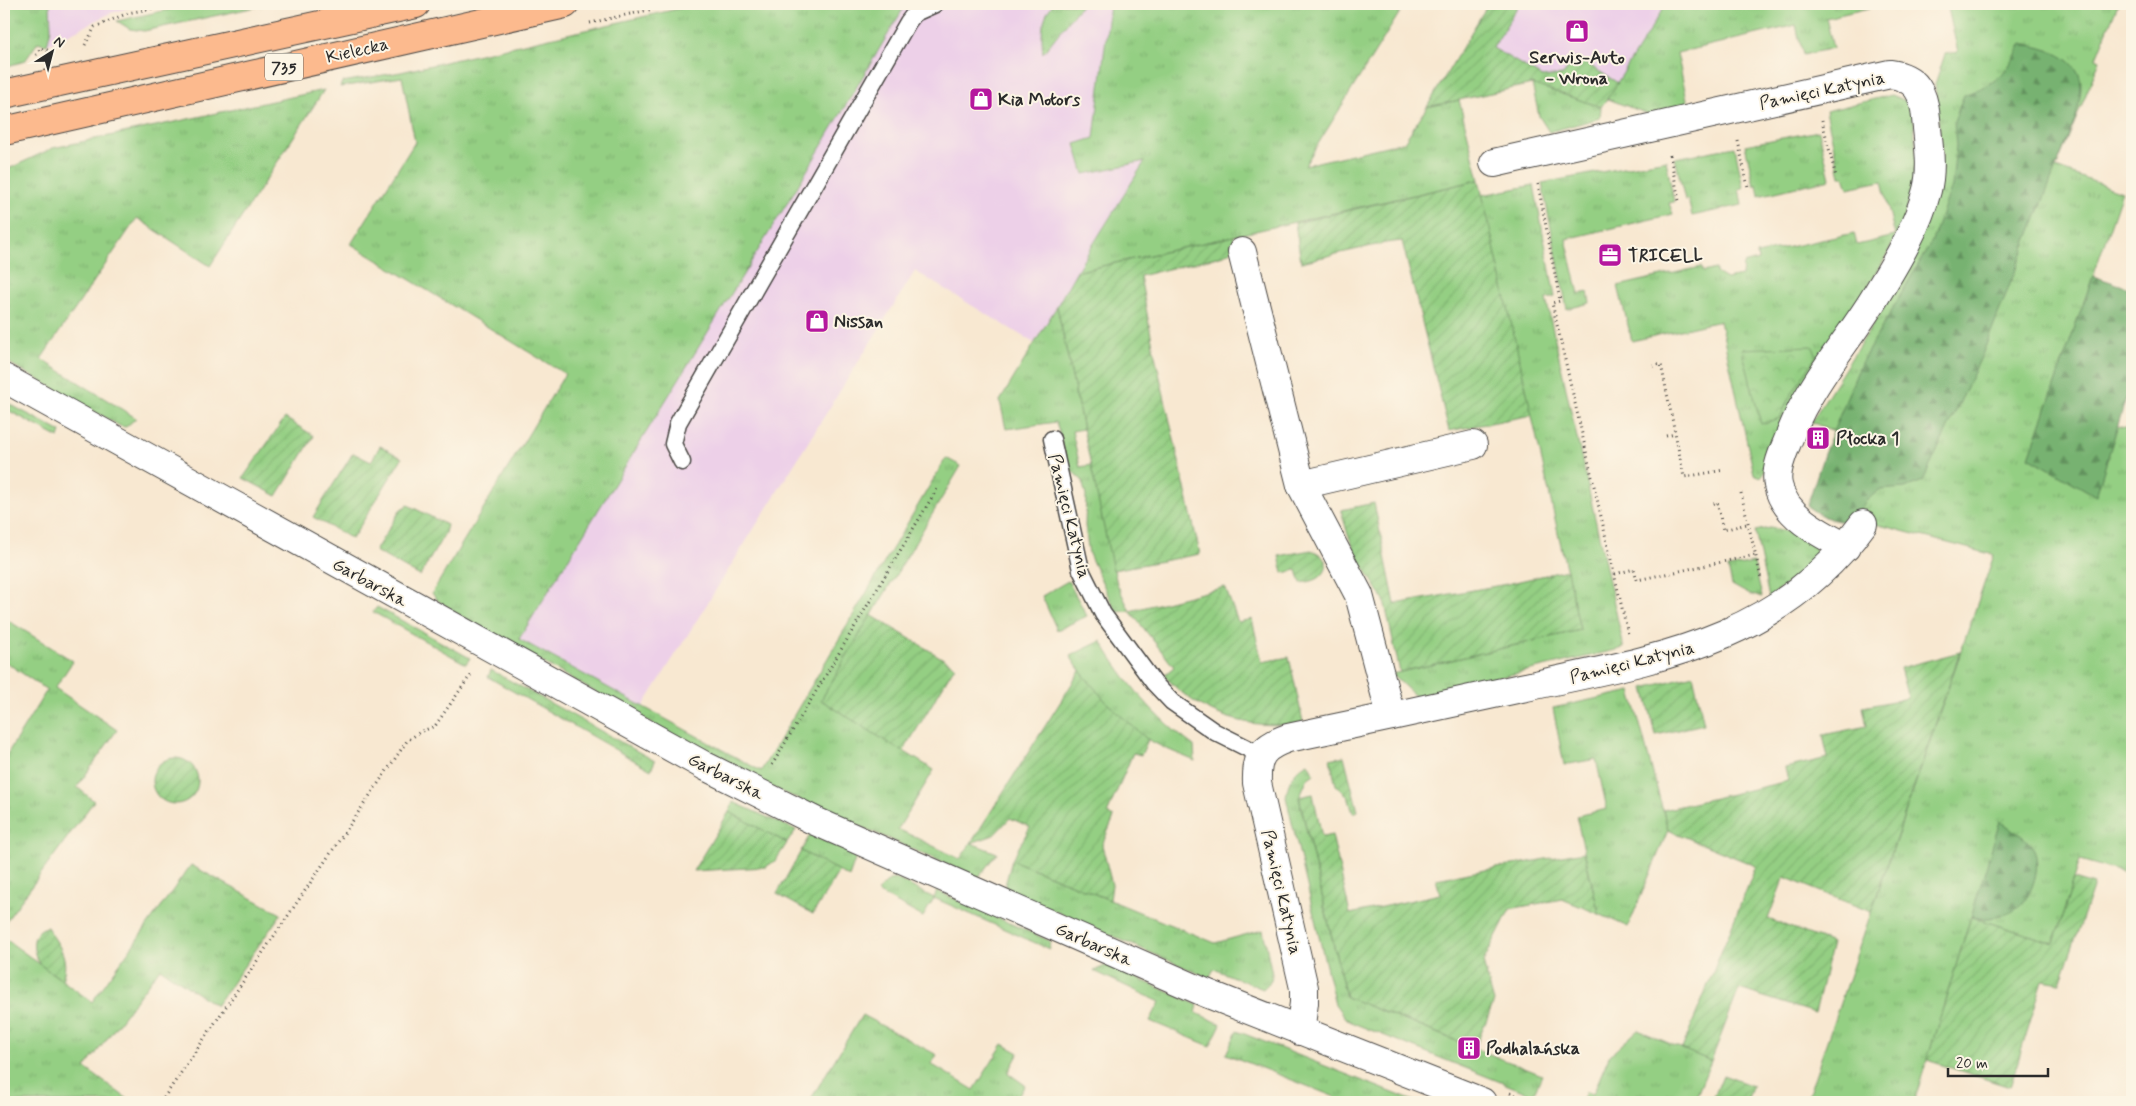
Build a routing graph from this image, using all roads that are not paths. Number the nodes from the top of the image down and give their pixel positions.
1 (416, 4) edge
2 (565, 4) edge
3 (935, 4) edge
4 (4, 94) edge
5 (4, 131) edge
6 (1494, 163) dead end
7 (1242, 252) dead end
8 (4, 378) edge
9 (1052, 439) dead end
10 (1473, 445) dead end
11 (682, 462) dead end
12 (1301, 485) junction
13 (1863, 524) dead end
14 (1846, 547) junction
15 (1391, 716) junction
16 (1261, 755) junction
17 (1300, 1031) junction
18 (1492, 1096) edge

1 - 4 main road, Kielecka / 735
2 - 5 main road, Kielecka / 735
3 - 11 lane
6 - 14 street, Pamięci Katynia
7 - 12 street
8 - 17 street, Garbarska
9 - 16 lane, Pamięci Katynia
10 - 12 street
12 - 15 street
13 - 14 street, Pamięci Katynia
14 - 15 street, Pamięci Katynia
15 - 16 street, Pamięci Katynia
16 - 17 street, Pamięci Katynia
17 - 18 street, Garbarska

